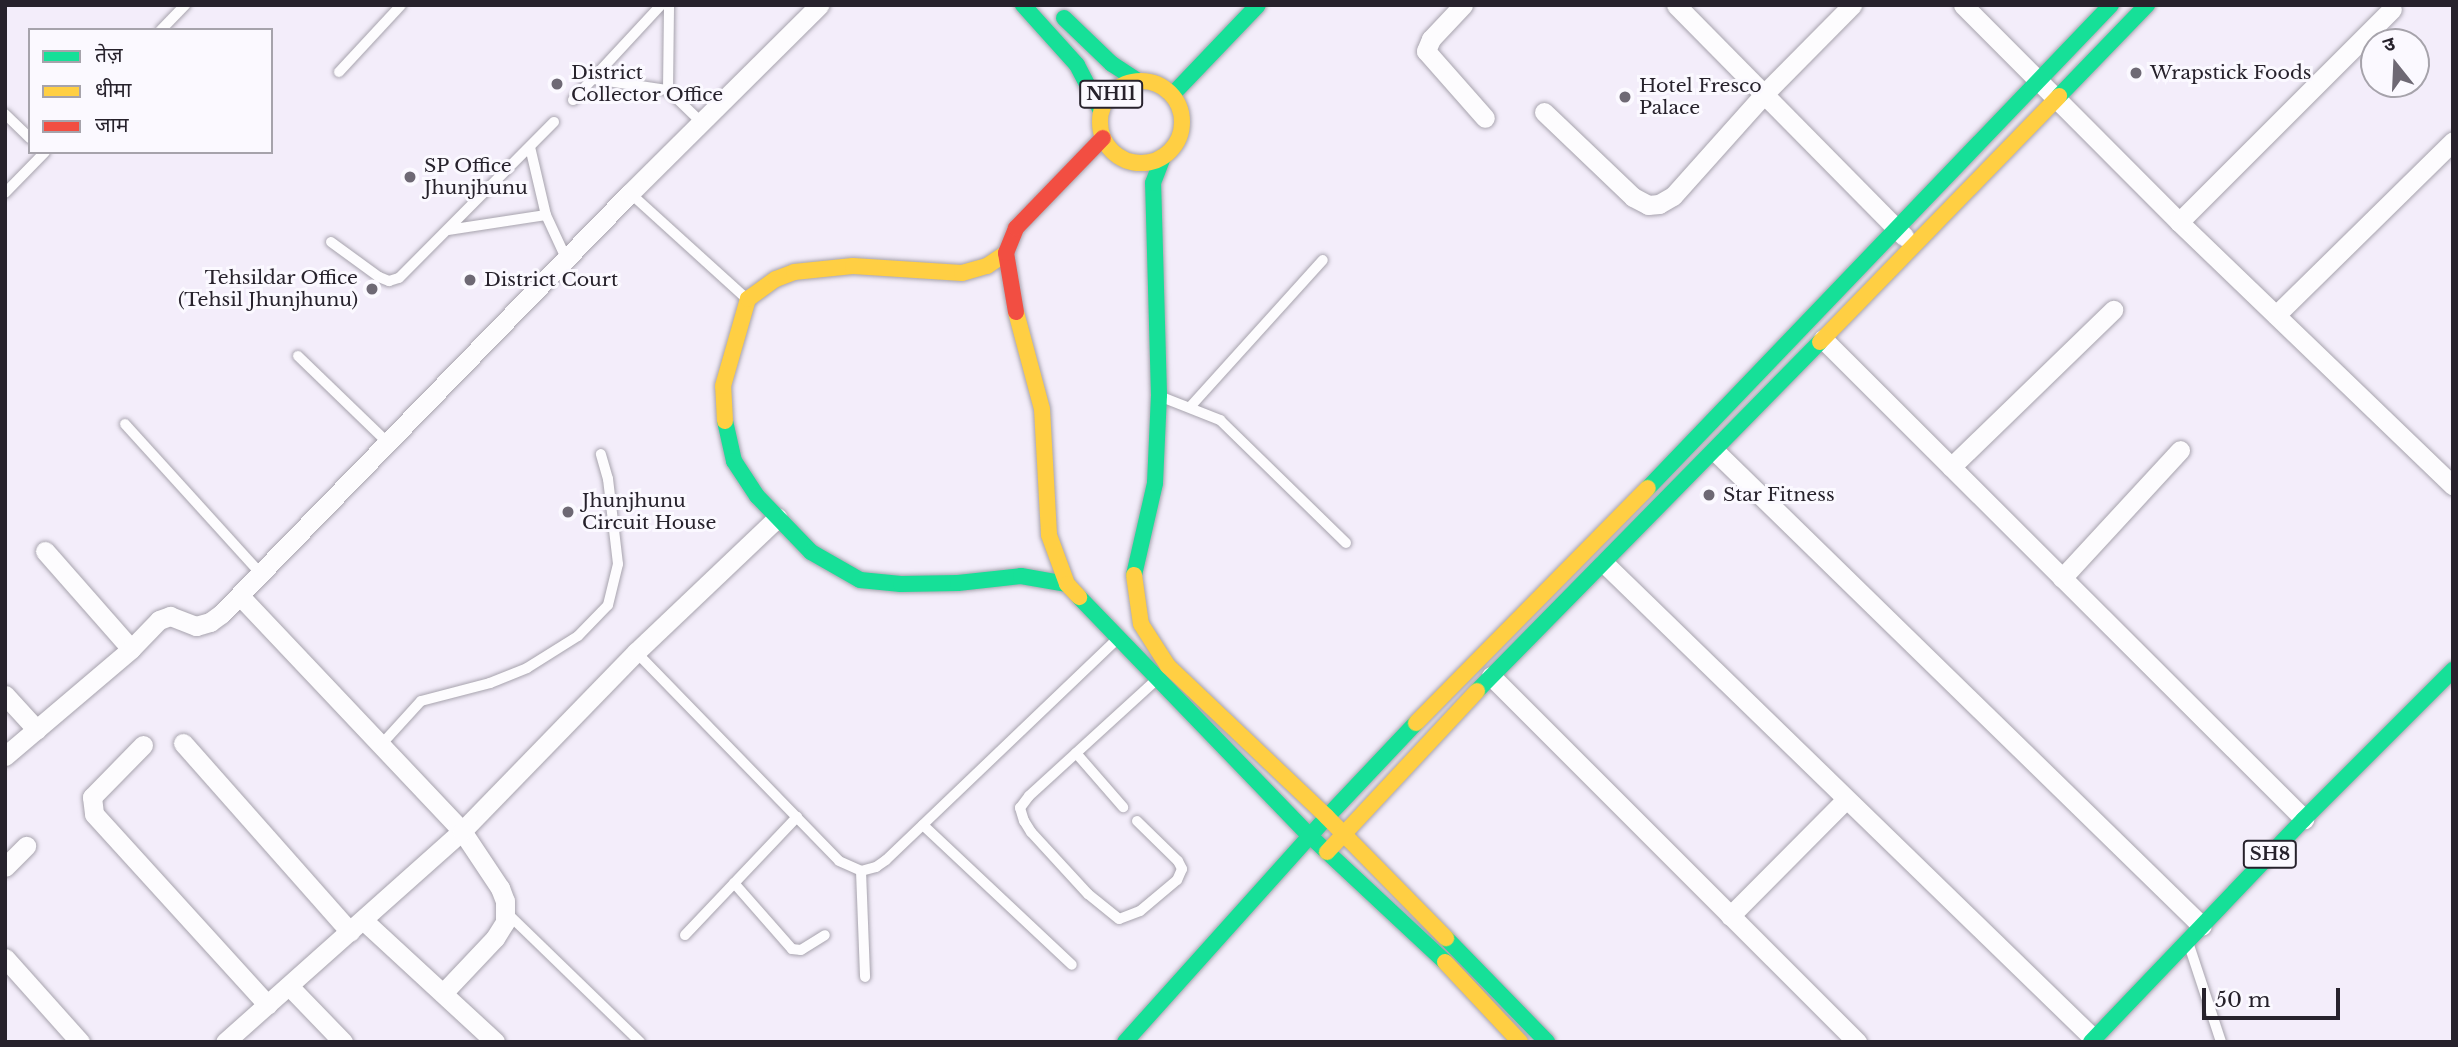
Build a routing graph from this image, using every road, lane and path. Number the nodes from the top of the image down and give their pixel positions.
1 (185, 5) edge
2 (401, 5) edge
3 (661, 5) edge
4 (669, 5) edge
5 (819, 5) edge
6 (1023, 5) edge
7 (1052, 5) edge
8 (1258, 5) edge
9 (1463, 5) edge
10 (1676, 5) edge
11 (1852, 5) edge
12 (1963, 5) edge
13 (2111, 5) edge
14 (2147, 5) edge
15 (2392, 9) dead end
16 (163, 28) edge
17 (339, 72) dead end
18 (594, 79) junction
19 (2037, 79) junction
20 (1138, 81) junction
21 (668, 90) junction
22 (1765, 93) junction
23 (1172, 94) junction
24 (2057, 99) junction
25 (573, 100) dead end
26 (1101, 111) junction
27 (1544, 112) dead end
28 (5, 114) edge
29 (1485, 118) dead end
30 (554, 122) dead end
31 (701, 122) junction
32 (28, 136) edge
33 (1103, 138) junction
34 (2453, 141) edge
35 (530, 147) junction
36 (42, 154) edge
37 (1163, 157) junction
38 (5, 193) edge
39 (630, 193) junction
40 (546, 215) junction
41 (2179, 222) junction
42 (1896, 228) junction
43 (447, 230) junction
44 (331, 242) dead end
45 (1913, 245) junction
46 (1006, 253) junction
47 (566, 258) junction
48 (1323, 260) dead end
49 (748, 299) junction
50 (2113, 310) dead end
51 (2276, 316) junction
52 (1823, 339) junction
53 (298, 356) dead end
54 (1159, 395) junction
55 (1190, 407) junction
56 (125, 424) dead end
57 (387, 442) junction
58 (2180, 450) dead end
59 (1715, 451) junction
60 (601, 454) dead end
61 (1951, 467) junction
62 (2453, 486) edge
63 (777, 518) junction
64 (1346, 543) dead end
65 (45, 551) dead end
66 (1604, 563) junction
67 (259, 572) junction
68 (2062, 578) junction
69 (1066, 584) junction
70 (240, 596) junction
71 (1117, 639) junction
72 (131, 649) junction
73 (636, 652) junction
74 (2453, 670) edge
75 (1491, 676) junction
76 (1156, 680) junction
77 (5, 695) edge
78 (37, 730) junction
79 (183, 743) dead end
80 (143, 745) dead end
81 (380, 746) junction
82 (1076, 753) junction
83 (5, 757) edge
84 (1845, 800) junction
85 (1124, 807) dead end
86 (797, 817) junction
87 (1327, 817) junction
88 (2304, 819) junction
89 (1138, 821) dead end
90 (923, 825) junction
91 (462, 831) junction
92 (1343, 833) junction
93 (1310, 836) junction
94 (26, 846) dead end
95 (1328, 852) junction
96 (5, 867) edge
97 (861, 871) junction
98 (734, 883) junction
99 (506, 913) junction
100 (1730, 916) junction
101 (356, 926) junction
102 (2202, 926) junction
103 (825, 934) dead end
104 (685, 935) dead end
105 (2188, 941) junction
106 (5, 958) edge
107 (1072, 965) dead end
108 (866, 977) dead end
109 (289, 986) junction
110 (443, 993) junction
111 (268, 1004) junction
112 (2093, 1041) edge
113 (80, 1042) edge
114 (225, 1042) edge
115 (344, 1042) edge
116 (495, 1042) edge
117 (640, 1042) edge
118 (1125, 1042) edge
119 (1520, 1042) edge
120 (1547, 1042) edge
121 (1857, 1042) edge
122 (2221, 1042) edge

1 - 16 lane
2 - 17 lane
3 - 18 lane
4 - 21 lane
5 - 31 street
6 - 26 main road, NH11
7 - 20 main road, NH11
8 - 23 main road, NH11
9 - 29 street
10 - 22 street
11 - 22 street
12 - 19 street
13 - 19 main road
14 - 24 main road
15 - 41 street
18 - 21 lane
18 - 25 lane
19 - 24 street
19 - 42 main road
20 - 23 main road, NH11
20 - 26 main road, NH11
21 - 31 lane
22 - 27 street
22 - 42 street
23 - 37 main road, NH11
24 - 41 street
24 - 45 main road
26 - 33 main road, NH11
28 - 32 lane
30 - 35 lane
31 - 39 street
33 - 37 main road
33 - 46 main road
34 - 51 street
35 - 40 lane
35 - 43 lane
36 - 38 lane
37 - 54 main road
39 - 47 street
39 - 49 lane
40 - 43 lane
40 - 47 lane
41 - 51 street
42 - 45 street
42 - 87 main road
43 - 44 lane
45 - 52 main road
46 - 49 main road
46 - 69 main road
47 - 57 street
48 - 55 lane
49 - 63 main road
50 - 61 street
51 - 62 street
52 - 59 main road
52 - 61 street
53 - 57 lane
54 - 55 lane
54 - 87 main road
55 - 64 lane
56 - 67 lane
57 - 67 street
58 - 68 street
59 - 66 main road
59 - 102 street
60 - 81 lane
61 - 68 street
63 - 69 main road
63 - 73 street
65 - 72 street
66 - 75 main road
66 - 84 street
67 - 70 street
68 - 88 street
69 - 71 main road
70 - 72 street
70 - 81 street
71 - 76 main road
71 - 90 lane
72 - 78 street
73 - 86 lane
73 - 91 street
74 - 88 main road, SH8
75 - 92 main road
75 - 100 street
76 - 82 lane
76 - 93 main road
77 - 78 street
78 - 83 street
79 - 101 street
80 - 111 street
81 - 91 street
82 - 85 lane
82 - 89 lane
84 - 100 street
84 - 112 street
86 - 97 lane
86 - 98 lane
87 - 92 main road
87 - 93 main road
88 - 102 main road, SH8
90 - 97 lane
90 - 107 lane
91 - 99 street
91 - 101 street
92 - 95 main road
92 - 120 main road
93 - 95 main road
93 - 118 main road
94 - 96 street
95 - 119 main road
97 - 108 lane
98 - 103 lane
98 - 104 lane
99 - 110 street
99 - 117 lane
100 - 121 street
101 - 109 street
101 - 110 street
102 - 105 main road, SH8
105 - 112 main road, SH8
105 - 122 lane
106 - 113 street
109 - 111 street
109 - 115 street
110 - 116 street
111 - 114 street

